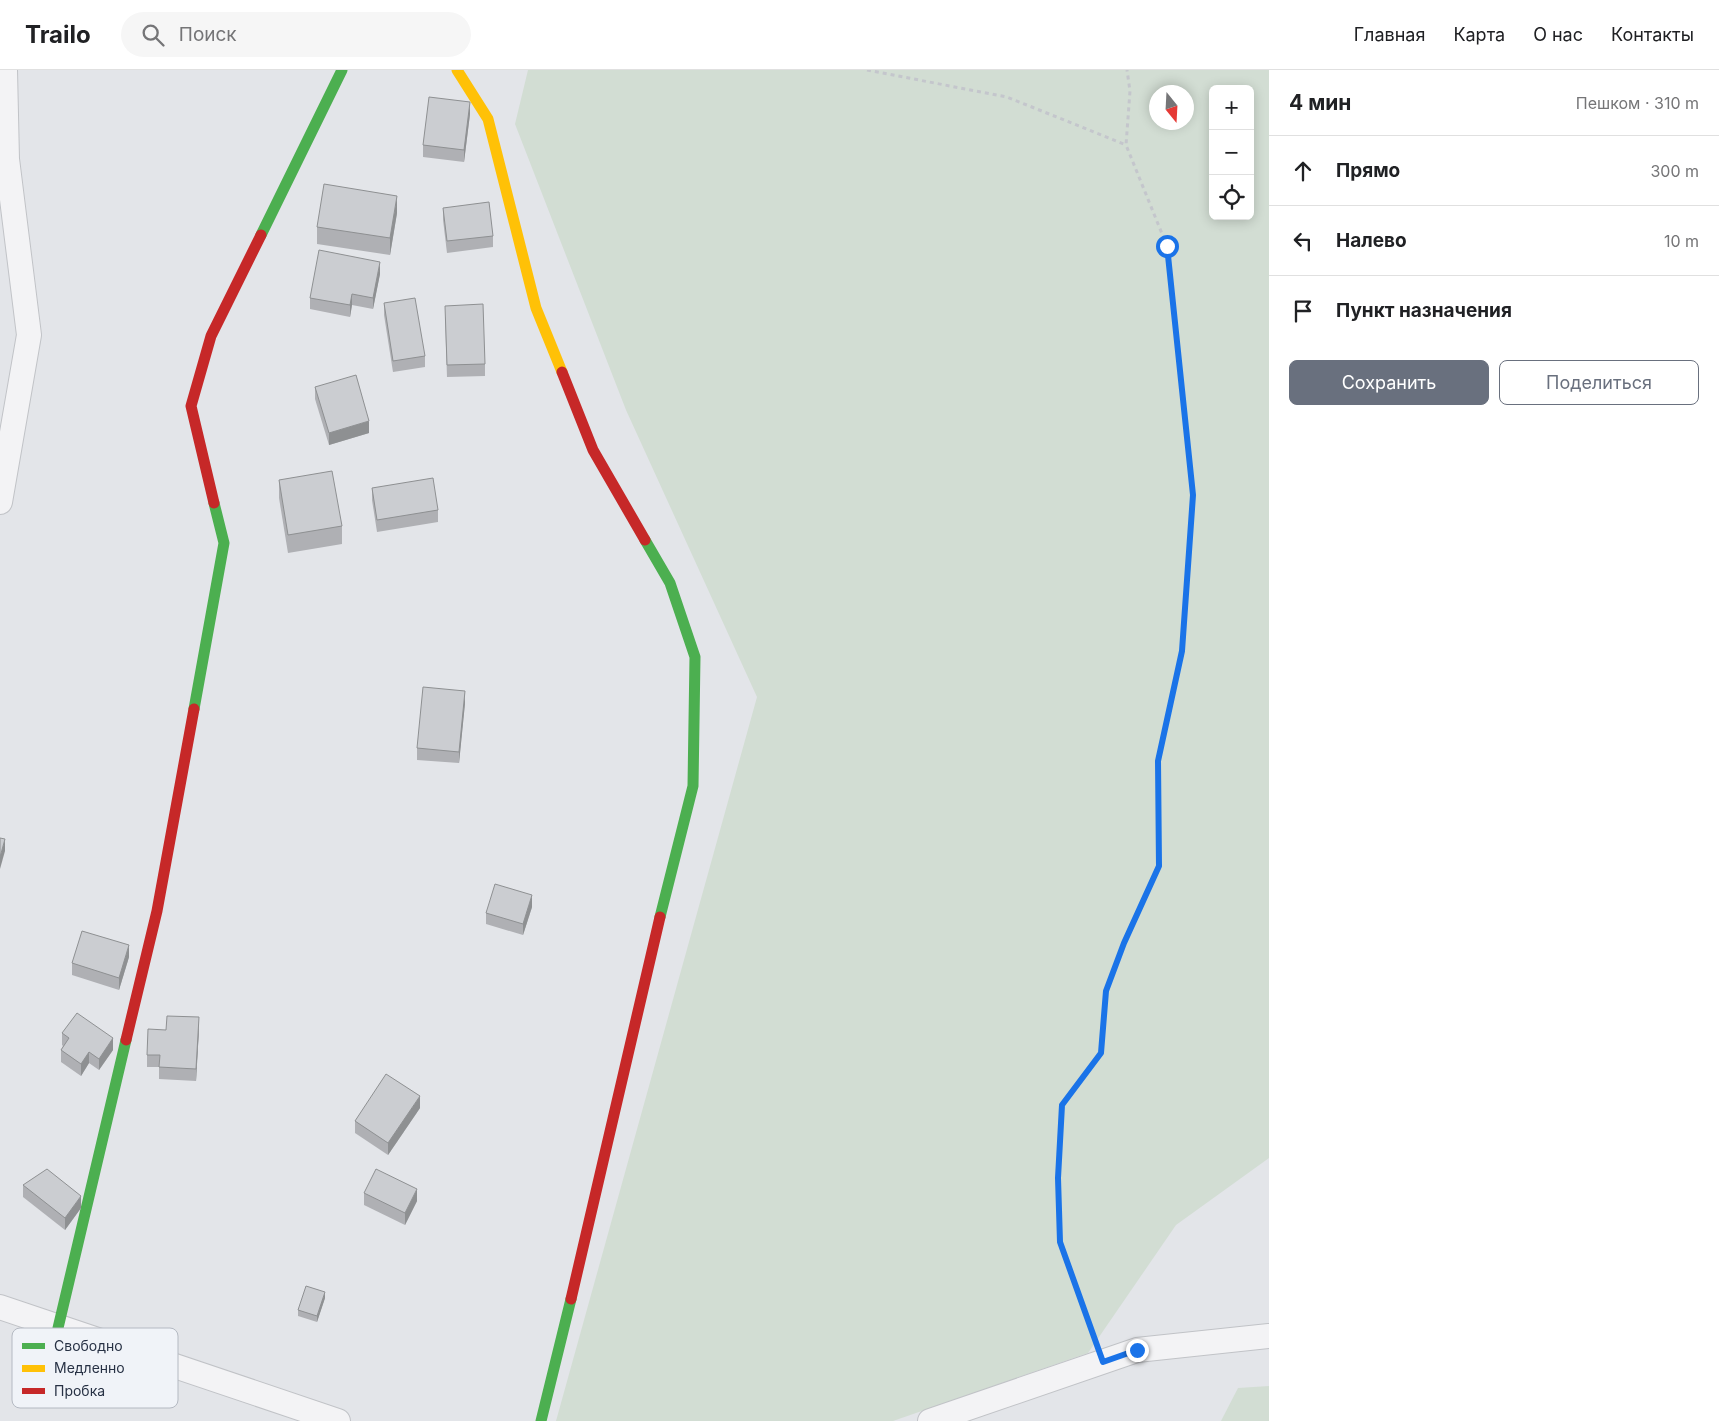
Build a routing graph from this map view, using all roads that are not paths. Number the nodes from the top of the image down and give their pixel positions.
1 (5, 70) edge
2 (342, 70) edge
3 (457, 70) edge
4 (0, 502) edge
5 (0, 1308) edge
6 (58, 1328) joint
7 (1269, 1336) edge
8 (178, 1368) edge
9 (338, 1421) edge
10 (541, 1421) edge
11 (930, 1421) edge

1 - 4 street
2 - 6 street
3 - 10 street
5 - 6 street
7 - 11 street
8 - 9 street

